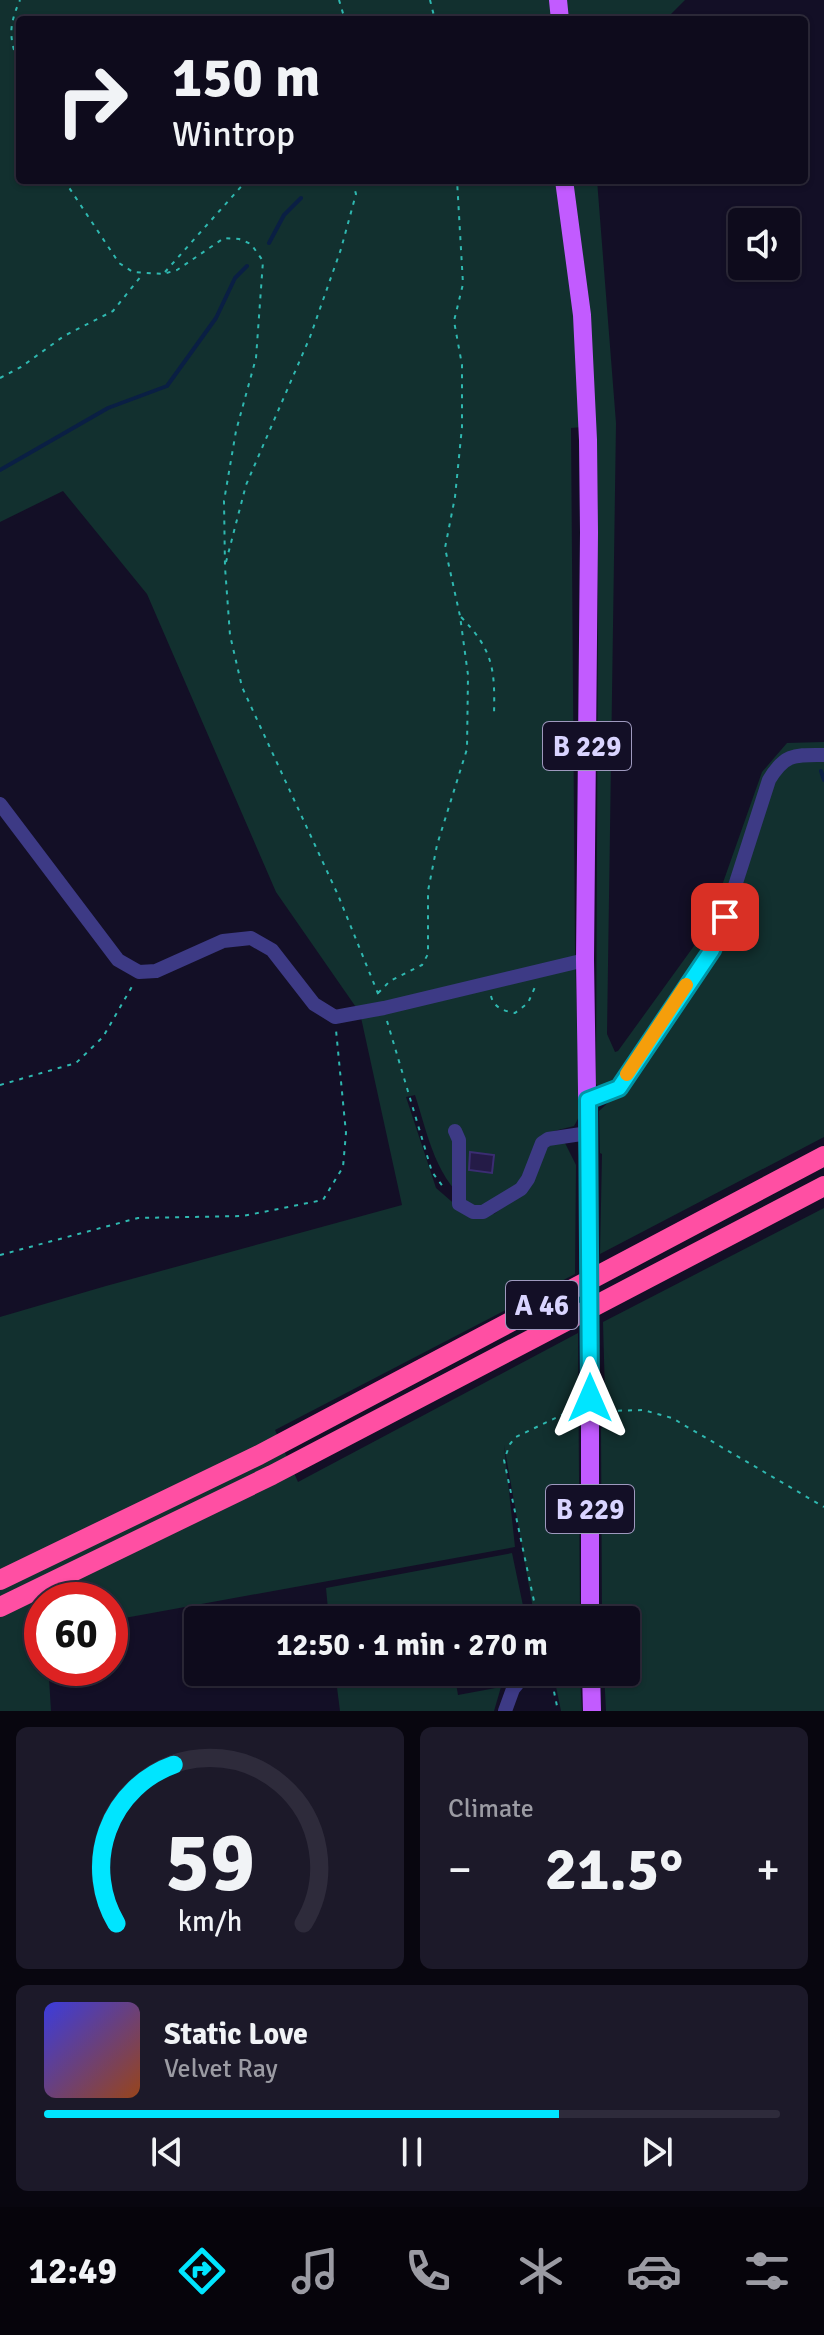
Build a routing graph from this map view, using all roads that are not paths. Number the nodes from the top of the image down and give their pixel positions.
1 (565, 184) edge
2 (824, 755) edge
3 (0, 804) edge
4 (585, 960) junction
5 (588, 1100) junction
6 (455, 1131) dead end
7 (588, 1133) junction
8 (824, 1156) edge
9 (824, 1186) edge
10 (0, 1580) edge
11 (590, 1606) edge
12 (0, 1607) edge
13 (515, 1686) edge
14 (591, 1686) edge
15 (505, 1711) edge
16 (592, 1711) edge

1 - 4 main road, B 229
2 - 5 street
3 - 4 street
4 - 5 main road, B 229
5 - 7 main road, B 229
6 - 7 street
7 - 11 main road, B 229, bridge
8 - 10 highway, A 46
9 - 12 highway, A 46
13 - 15 street
14 - 16 main road

